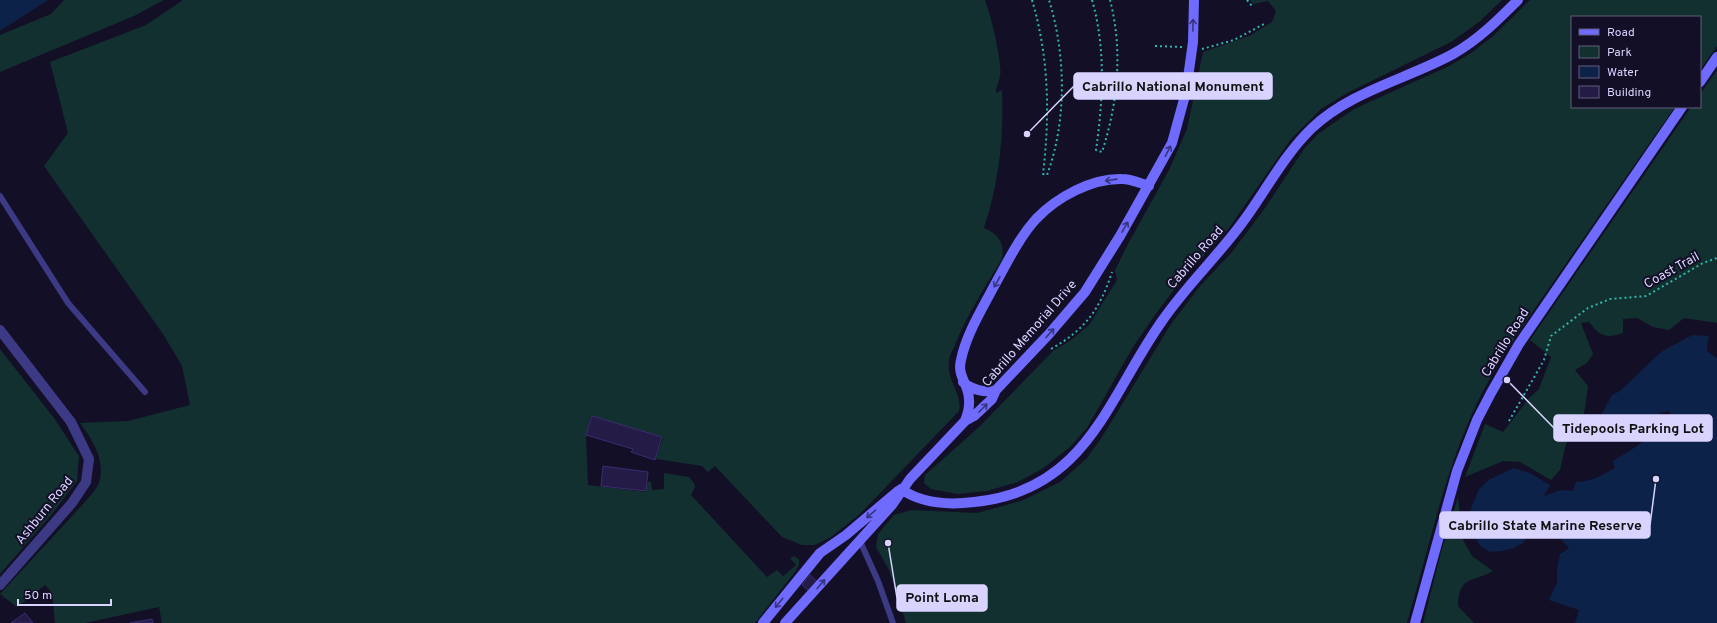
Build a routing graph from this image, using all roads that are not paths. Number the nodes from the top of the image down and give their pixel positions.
1 (1194, 0) edge
2 (1518, 0) edge
3 (1717, 58) edge
4 (1701, 81) edge
5 (1681, 108) edge
6 (1149, 186) junction
7 (0, 196) edge
8 (0, 330) edge
9 (964, 382) junction
10 (996, 390) junction
11 (145, 392) dead end
12 (964, 421) junction
13 (901, 489) junction
14 (860, 542) junction
15 (0, 584) edge
16 (763, 623) edge
17 (785, 623) edge
18 (893, 623) edge
19 (1416, 623) edge

6 -> 1 street
2 - 13 street, Cabrillo Road
3 - 4 street
5 - 19 street, Cabrillo Road
6 -> 9 street, Cabrillo Memorial Drive
10 -> 6 street, Cabrillo Memorial Drive
7 - 11 lane
8 - 15 street, Ashburn Road
9 - 10 street
9 - 12 street, Cabrillo Memorial Drive
12 -> 10 street, Cabrillo Memorial Drive
12 - 13 street, Cabrillo Memorial Drive
13 - 14 street, Cabrillo Memorial Drive
13 -> 16 street, Cabrillo Memorial Drive
17 -> 14 street, Cabrillo Memorial Drive
14 - 18 lane

